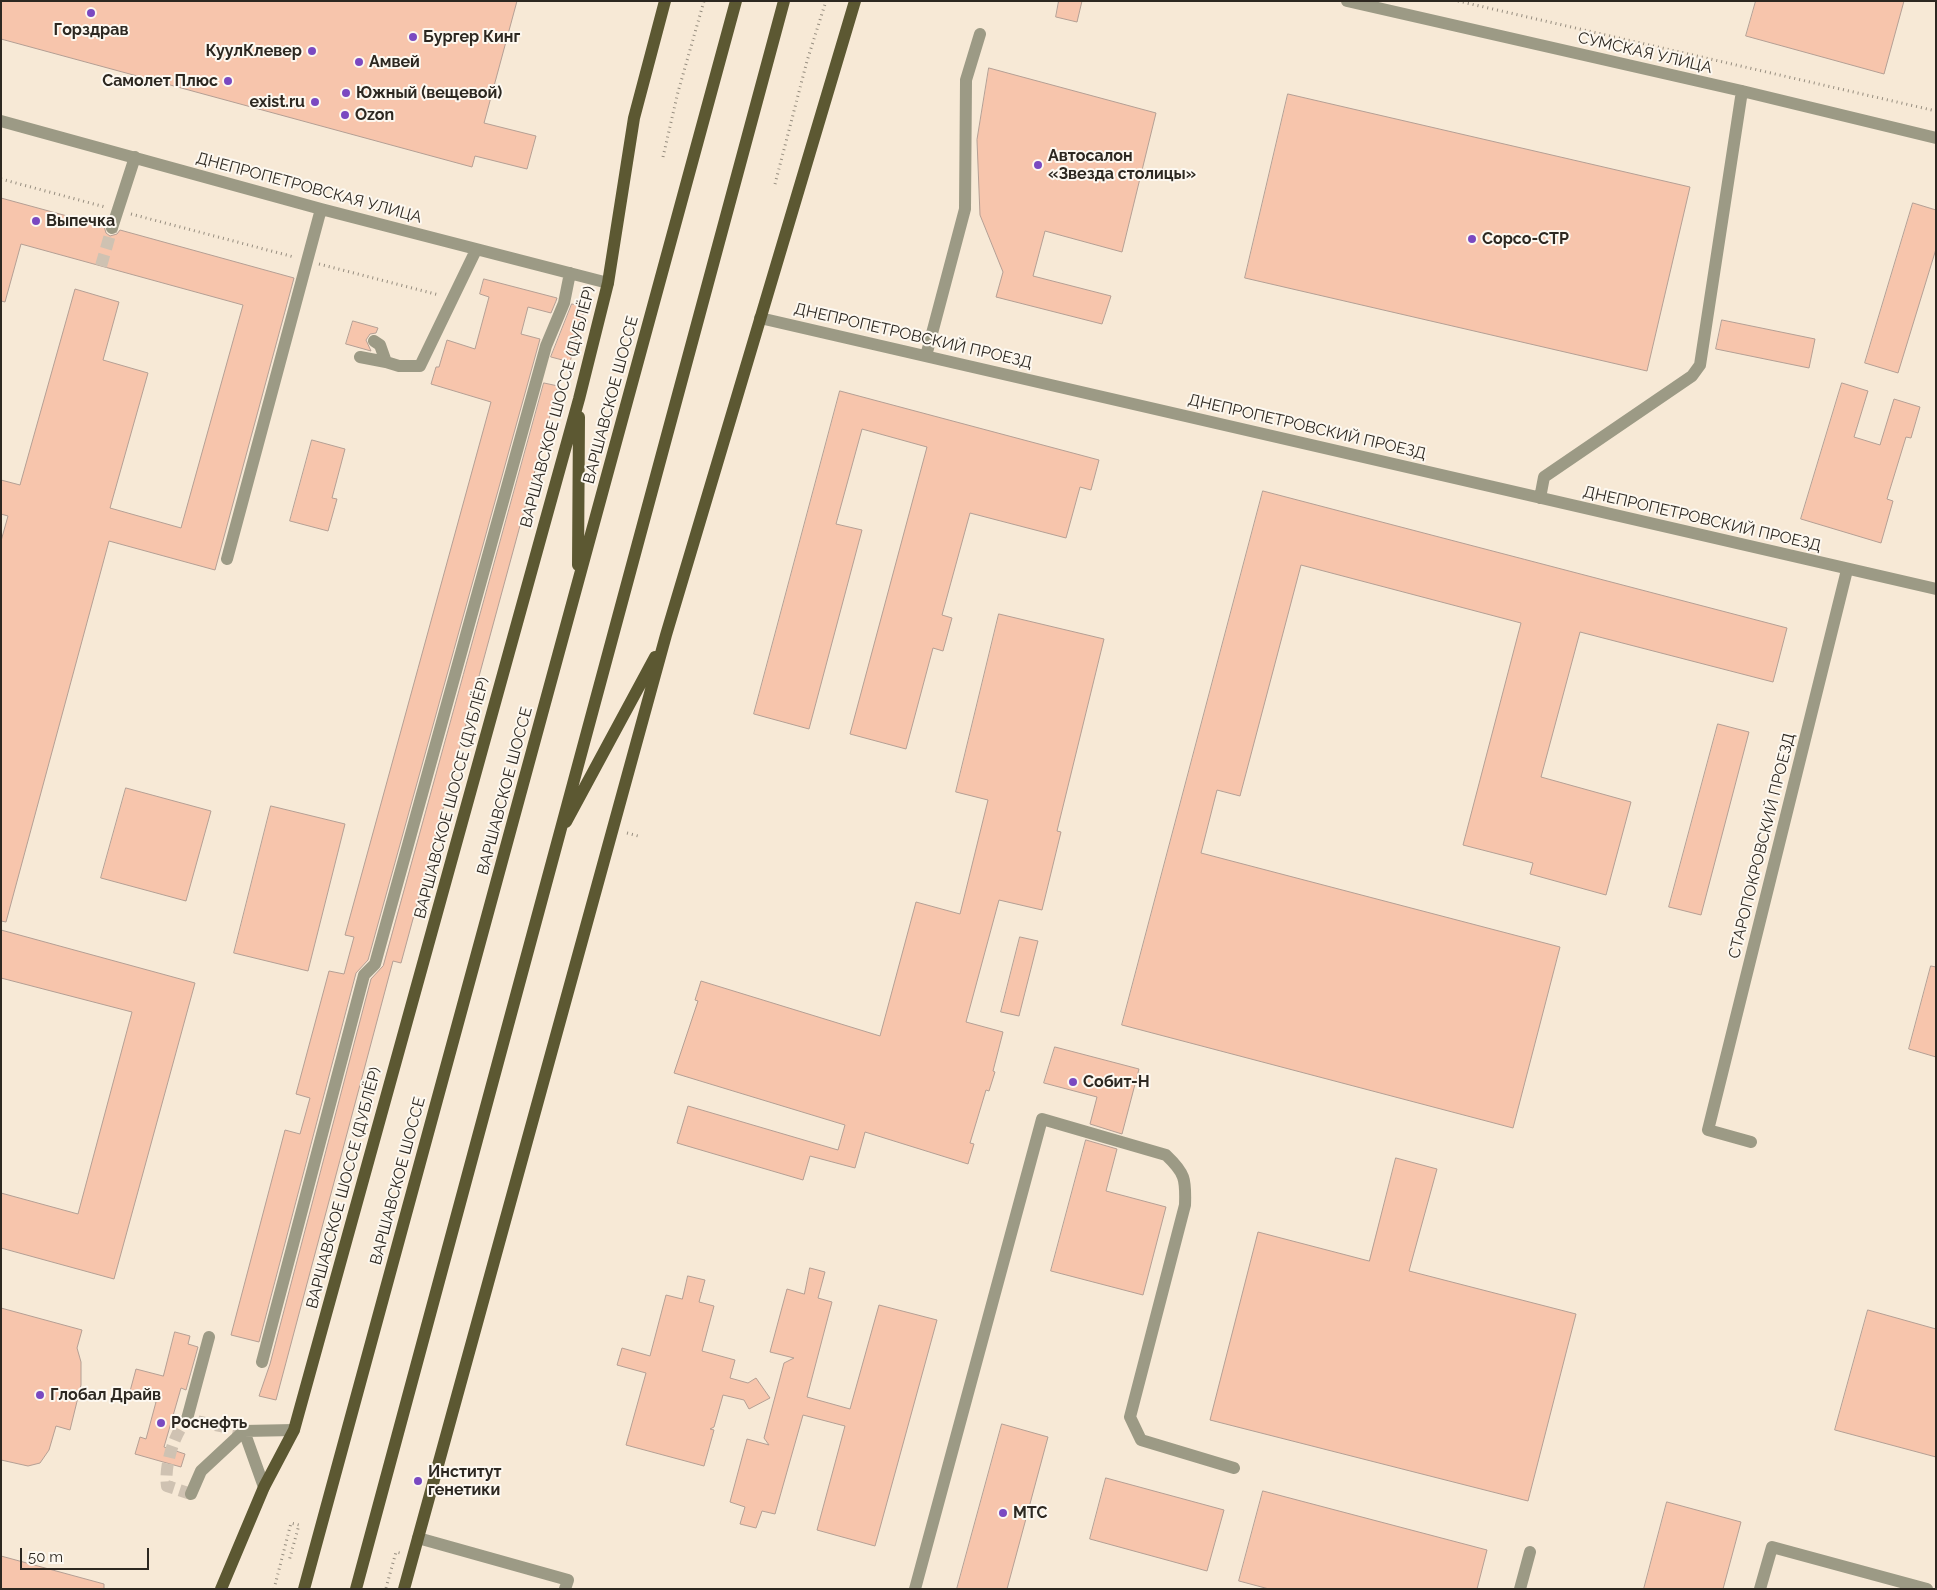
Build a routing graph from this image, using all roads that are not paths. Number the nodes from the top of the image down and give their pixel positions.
1 (665, 1) edge
2 (736, 1) edge
3 (784, 1) edge
4 (855, 1) edge
5 (1347, 1) edge
6 (980, 34) dead end
7 (1742, 91) junction
8 (1, 121) edge
9 (1936, 138) edge
10 (135, 157) junction
11 (321, 209) junction
12 (112, 228) tunnel mouth
13 (476, 250) junction
14 (570, 274) junction
15 (608, 283) junction
16 (760, 318) junction
17 (374, 341) dead end
18 (360, 356) dead end
19 (926, 356) junction
20 (386, 362) junction
21 (579, 399) junction
22 (1540, 498) junction
23 (227, 559) dead end
24 (1847, 570) junction
25 (578, 582) junction
26 (1936, 589) edge
27 (666, 635) junction
28 (556, 842) junction
29 (1751, 1142) dead end
30 (209, 1337) dead end
31 (262, 1362) dead end
32 (187, 1419) dead end
33 (294, 1430) junction
34 (244, 1431) junction
35 (1234, 1468) dead end
36 (264, 1487) junction
37 (191, 1494) dead end
38 (418, 1538) junction
39 (1530, 1552) dead end
40 (221, 1589) edge
41 (304, 1589) edge
42 (356, 1589) edge
43 (404, 1589) edge
44 (565, 1589) edge
45 (915, 1589) edge
46 (1520, 1589) edge
47 (1760, 1589) edge
48 (1927, 1589) edge

1 - 15 main road, ВАРШАВСКОЕ ШОССЕ (ДУБЛЁР)
2 - 25 main road, ВАРШАВСКОЕ ШОССЕ
3 - 28 main road
4 - 16 main road
5 - 7 street, СУМСКАЯ УЛИЦА
6 - 19 street
7 - 9 street, СУМСКАЯ УЛИЦА
7 - 22 street
8 - 10 street, ДНЕПРОПЕТРОВСКАЯ УЛИЦА
10 - 11 street, ДНЕПРОПЕТРОВСКАЯ УЛИЦА
10 - 12 street
11 - 13 street, ДНЕПРОПЕТРОВСКАЯ УЛИЦА
11 - 23 street
13 - 14 street, ДНЕПРОПЕТРОВСКАЯ УЛИЦА
13 - 20 street
14 - 15 street, ДНЕПРОПЕТРОВСКАЯ УЛИЦА
14 - 31 street
15 - 21 main road, ВАРШАВСКОЕ ШОССЕ (ДУБЛЁР)
16 - 19 street, ДНЕПРОПЕТРОВСКИЙ ПРОЕЗД
16 - 27 main road
17 - 20 street
18 - 20 street
19 - 22 street, ДНЕПРОПЕТРОВСКИЙ ПРОЕЗД
21 - 25 main road
21 - 33 main road, ВАРШАВСКОЕ ШОССЕ (ДУБЛЁР)
22 - 24 street, ДНЕПРОПЕТРОВСКИЙ ПРОЕЗД
24 - 26 street, ДНЕПРОПЕТРОВСКИЙ ПРОЕЗД
24 - 29 street, СТАРОПОКРОВСКИЙ ПРОЕЗД
25 - 41 main road, ВАРШАВСКОЕ ШОССЕ
27 - 28 main road
27 - 38 main road
28 - 42 main road
30 - 32 street
33 - 34 street
33 - 36 main road, ВАРШАВСКОЕ ШОССЕ (ДУБЛЁР)
34 - 36 street
34 - 37 street
35 - 45 street
36 - 40 main road, ВАРШАВСКОЕ ШОССЕ (ДУБЛЁР)
38 - 43 main road
38 - 44 street
39 - 46 street
47 - 48 street

